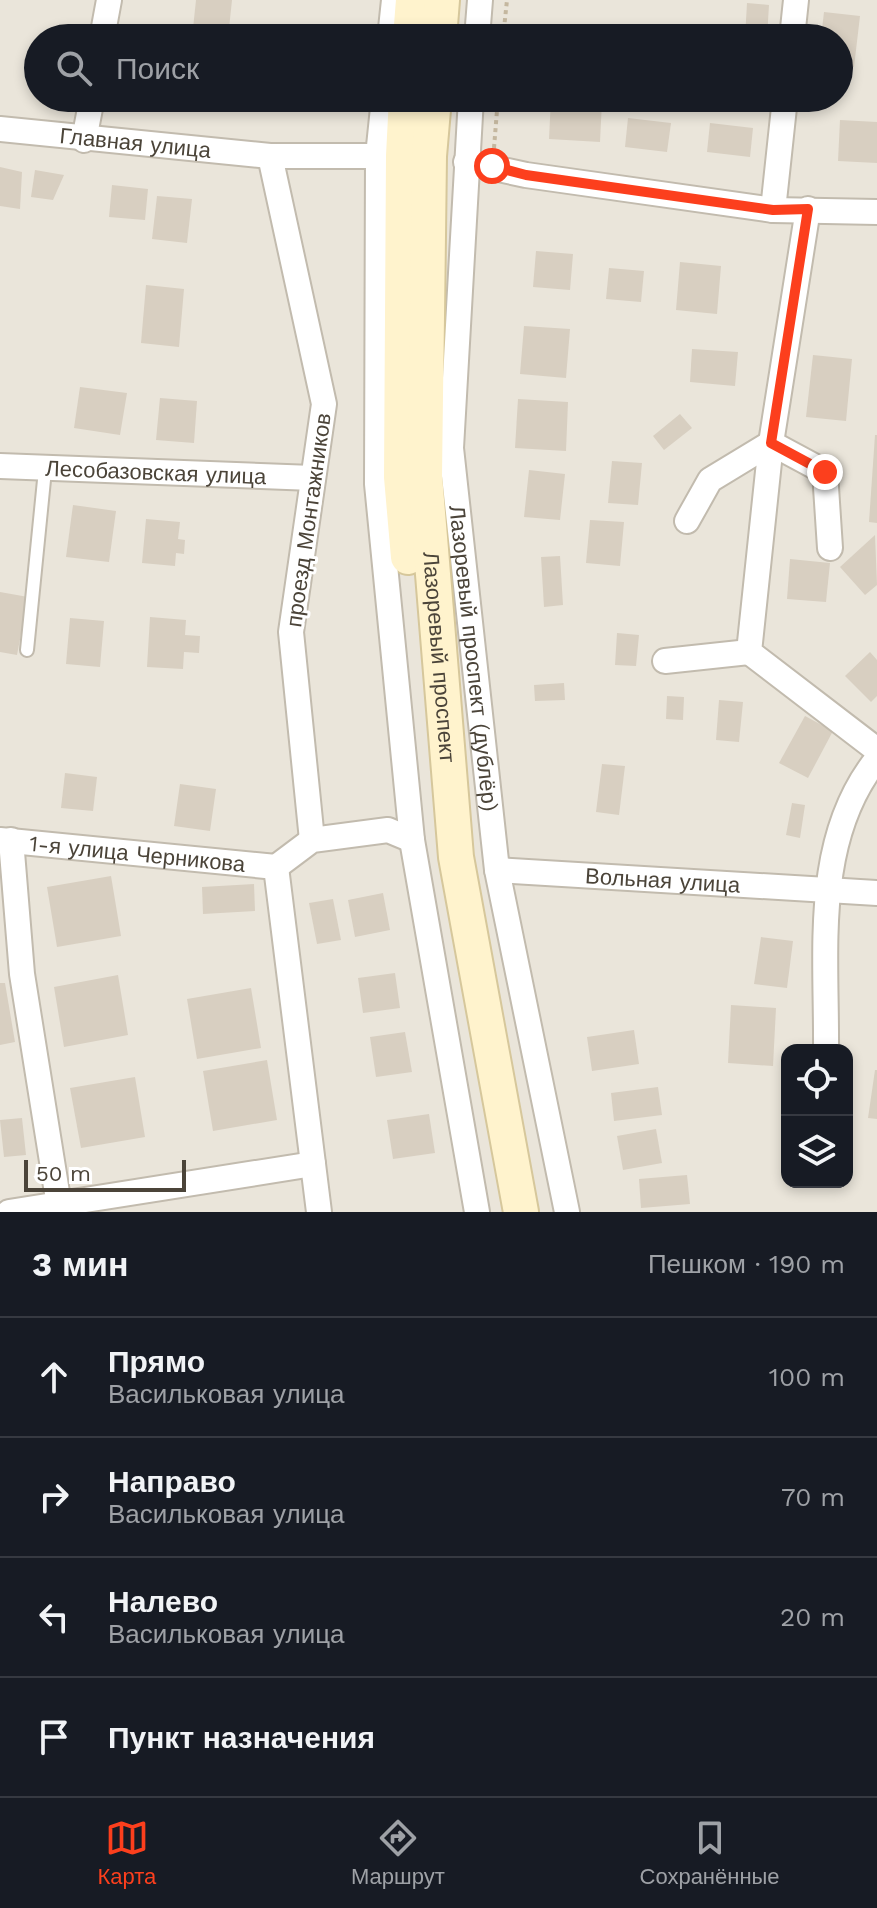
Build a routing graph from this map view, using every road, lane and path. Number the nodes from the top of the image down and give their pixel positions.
1 (109, 0) edge
2 (394, 0) edge
3 (413, 0) edge
4 (442, 0) edge
5 (480, 0) edge
6 (507, 0) edge
7 (796, 0) edge
8 (105, 24) edge
9 (391, 24) edge
10 (411, 24) edge
11 (440, 24) edge
12 (478, 24) edge
13 (504, 24) edge
14 (793, 24) edge
15 (89, 112) edge
16 (383, 112) edge
17 (405, 112) edge
18 (433, 112) edge
19 (470, 112) edge
20 (497, 112) edge
21 (784, 112) edge
22 (0, 129) edge
23 (84, 140) junction
24 (270, 156) junction
25 (378, 156) junction
26 (466, 162) junction
27 (492, 166) junction
28 (808, 209) junction
29 (773, 210) junction
30 (877, 212) edge
31 (771, 443) junction
32 (0, 466) edge
33 (45, 470) junction
34 (313, 478) junction
35 (687, 521) dead end
36 (830, 548) dead end
37 (27, 650) dead end
38 (749, 652) junction
39 (665, 661) dead end
40 (877, 750) edge
41 (877, 759) edge
42 (5, 840) edge
43 (312, 840) junction
44 (412, 840) junction
45 (276, 867) junction
46 (497, 870) junction
47 (828, 888) junction
48 (877, 893) edge
49 (826, 1044) edge
50 (313, 1164) junction
51 (59, 1205) junction
52 (9, 1212) edge
53 (319, 1212) edge
54 (477, 1212) edge
55 (498, 1212) edge
56 (521, 1212) edge
57 (567, 1212) edge

1 - 8 street
2 - 9 street
3 - 10 street
4 - 11 street
5 - 12 street
6 - 13 path
7 - 14 street
15 - 23 street
16 - 25 street
17 - 55 street, Лазоревый проспект
18 - 56 street, Лазоревый проспект
19 - 26 street, Лазоревый проспект (дублёр)
20 - 27 path
21 - 29 street
22 - 23 street, Главная улица
23 - 24 street, Главная улица
24 - 25 street, Главная улица
24 - 34 street, проезд Монтажников
25 - 44 street
26 - 27 street
26 - 46 street, Лазоревый проспект (дублёр)
27 - 29 street
28 - 29 street
28 - 30 street
28 - 31 street
31 - 35 street
31 - 36 street
31 - 38 street
32 - 33 street, Лесобазовская улица
33 - 34 street, Лесобазовская улица
33 - 37 lane
34 - 43 street, проезд Монтажников
38 - 39 street
38 - 40 street
41 - 47 street
42 - 45 street, 1-я улица Черникова
42 - 51 street
43 - 44 street
43 - 45 street
44 - 54 street
45 - 50 street
46 - 47 street, Вольная улица
46 - 57 street, Лазоревый проспект (дублёр)
47 - 48 street, Вольная улица
47 - 49 street
50 - 51 street
50 - 53 street
51 - 52 street

